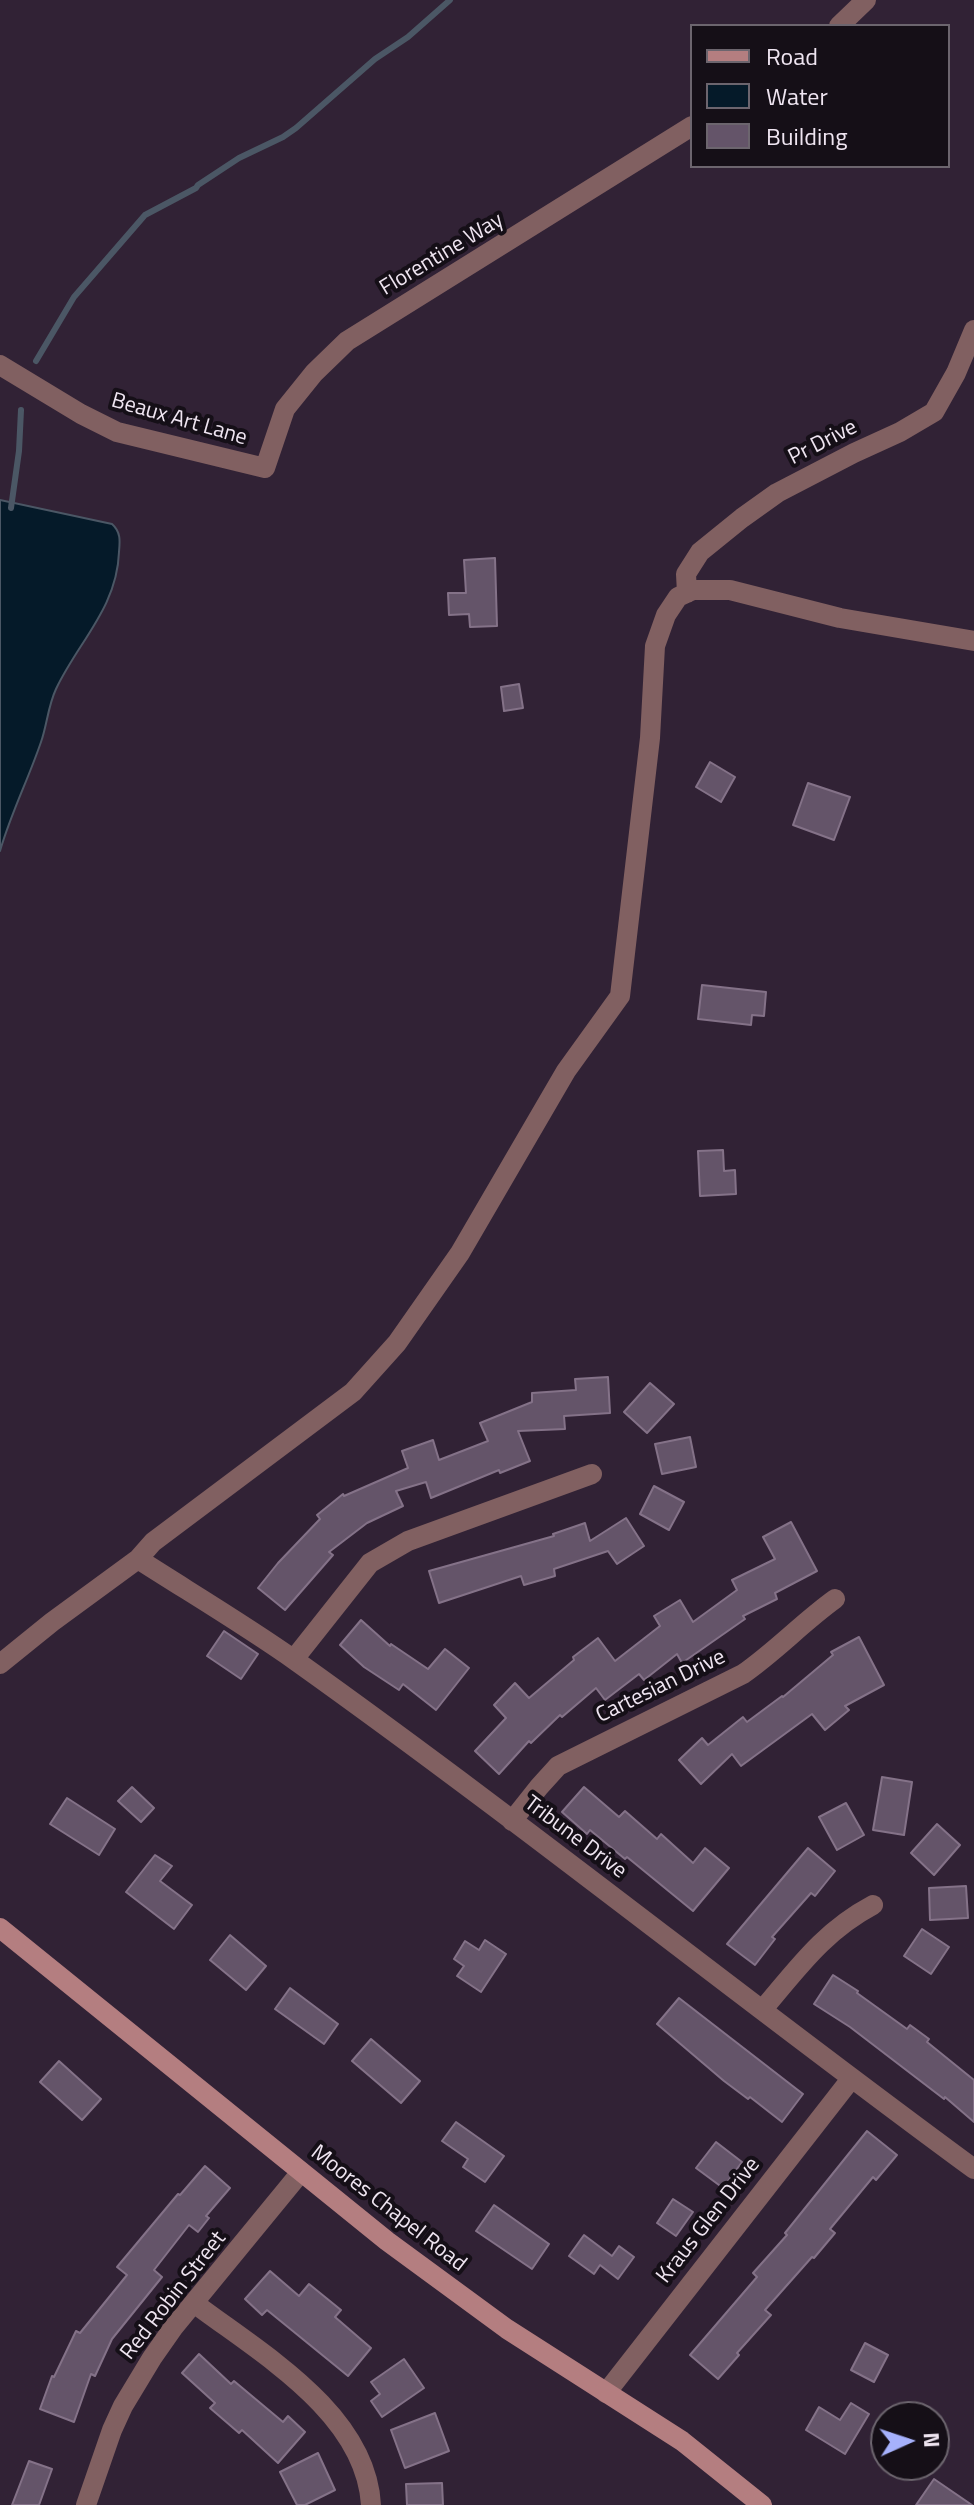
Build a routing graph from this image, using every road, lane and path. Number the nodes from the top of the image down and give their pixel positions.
1 (866, 0) edge
2 (841, 24) edge
3 (690, 127) edge
4 (974, 330) edge
5 (0, 365) edge
6 (265, 468) joint
7 (687, 593) junction
8 (974, 641) edge
9 (592, 1474) dead end
10 (138, 1559) junction
11 (835, 1599) dead end
12 (294, 1659) junction
13 (0, 1664) edge
14 (512, 1821) junction
15 (873, 1905) dead end
16 (0, 1928) edge
17 (763, 2009) junction
18 (851, 2079) junction
19 (974, 2169) edge
20 (301, 2172) junction
21 (194, 2303) junction
22 (606, 2393) junction
23 (86, 2505) edge
24 (371, 2505) edge
25 (762, 2505) edge

1 - 2 street
3 - 6 street, Florentine Way
4 - 7 street, Pr Drive
5 - 6 street, Beaux Art Lane
7 - 8 street
7 - 10 street
9 - 12 street
10 - 12 street, Tribune Drive
10 - 13 street
11 - 14 street, Cartesian Drive
12 - 14 street, Tribune Drive
14 - 17 street, Tribune Drive
15 - 17 street
16 - 20 main road, Moores Chapel Road
17 - 18 street, Tribune Drive
18 - 19 street, Tribune Drive
18 - 22 street, Kraus Glen Drive
20 - 21 street, Red Robin Street
20 - 22 main road, Moores Chapel Road
21 - 23 street, Red Robin Street
21 - 24 street
22 - 25 main road, Moores Chapel Road

